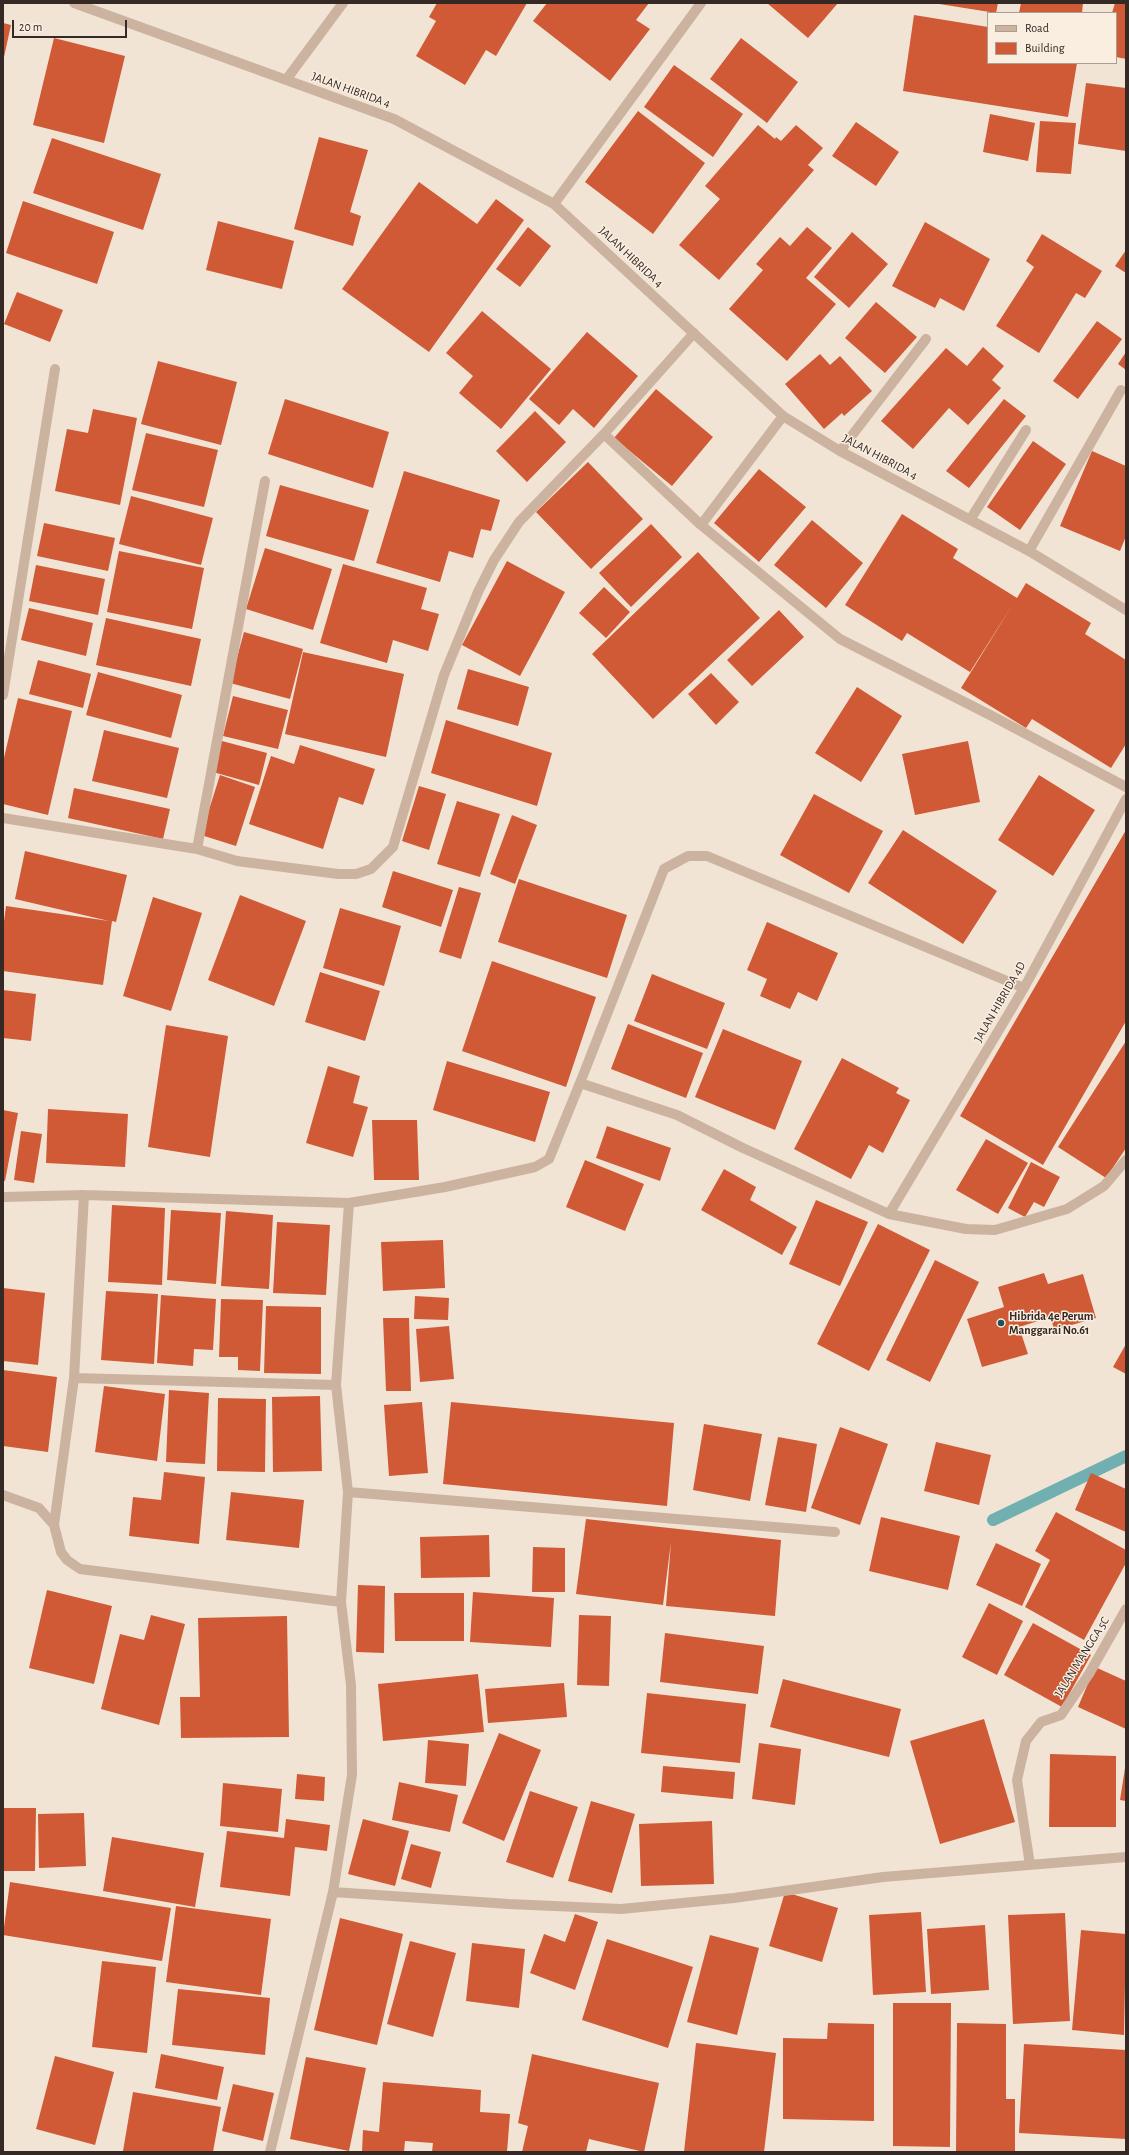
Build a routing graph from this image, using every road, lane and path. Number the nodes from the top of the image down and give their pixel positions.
1 (74, 3) edge
2 (343, 3) edge
3 (701, 3) edge
4 (286, 80) junction
5 (554, 204) junction
6 (694, 333) junction
7 (926, 339) dead end
8 (55, 369) dead end
9 (1121, 390) dead end
10 (784, 416) junction
11 (1026, 430) dead end
12 (604, 434) junction
13 (840, 451) junction
14 (266, 480) dead end
15 (970, 520) junction
16 (701, 526) junction
17 (1029, 551) junction
18 (1126, 610) edge
19 (3, 695) edge
20 (1126, 788) edge
21 (1126, 799) edge
22 (3, 818) edge
23 (197, 849) junction
24 (1024, 988) junction
25 (580, 1083) junction
26 (1126, 1160) edge
27 (84, 1195) junction
28 (3, 1197) edge
29 (349, 1203) junction
30 (888, 1214) junction
31 (74, 1378) junction
32 (336, 1385) junction
33 (348, 1492) junction
34 (3, 1495) edge
35 (54, 1525) junction
36 (835, 1532) dead end
37 (341, 1602) junction
38 (1126, 1609) edge
39 (1126, 1857) edge
40 (1030, 1865) junction
41 (333, 1892) junction
42 (270, 2152) edge

1 - 4 street, JALAN HIBRIDA 4
2 - 4 street
3 - 5 street
4 - 5 street, JALAN HIBRIDA 4
5 - 6 street, JALAN HIBRIDA 4
6 - 10 street, JALAN HIBRIDA 4
6 - 12 street
7 - 13 street
8 - 19 street
9 - 17 street
10 - 13 street, JALAN HIBRIDA 4
10 - 16 street
11 - 15 street
12 - 16 street
12 - 23 street
13 - 15 street, JALAN HIBRIDA 4
14 - 23 street
15 - 17 street, JALAN HIBRIDA 4
16 - 20 street
17 - 18 street, JALAN HIBRIDA 4
21 - 24 street, JALAN HIBRIDA 4D
22 - 23 street
24 - 25 street
24 - 30 street, JALAN HIBRIDA 4D
25 - 29 street
25 - 30 street
26 - 30 street
27 - 28 street
27 - 29 street
27 - 31 street
29 - 32 street
31 - 32 street
31 - 35 street
32 - 33 street
33 - 36 street
33 - 37 street
34 - 35 street
35 - 37 street
37 - 41 street
38 - 40 street, JALAN MANGGA 5C
39 - 40 street
40 - 41 street
41 - 42 street

